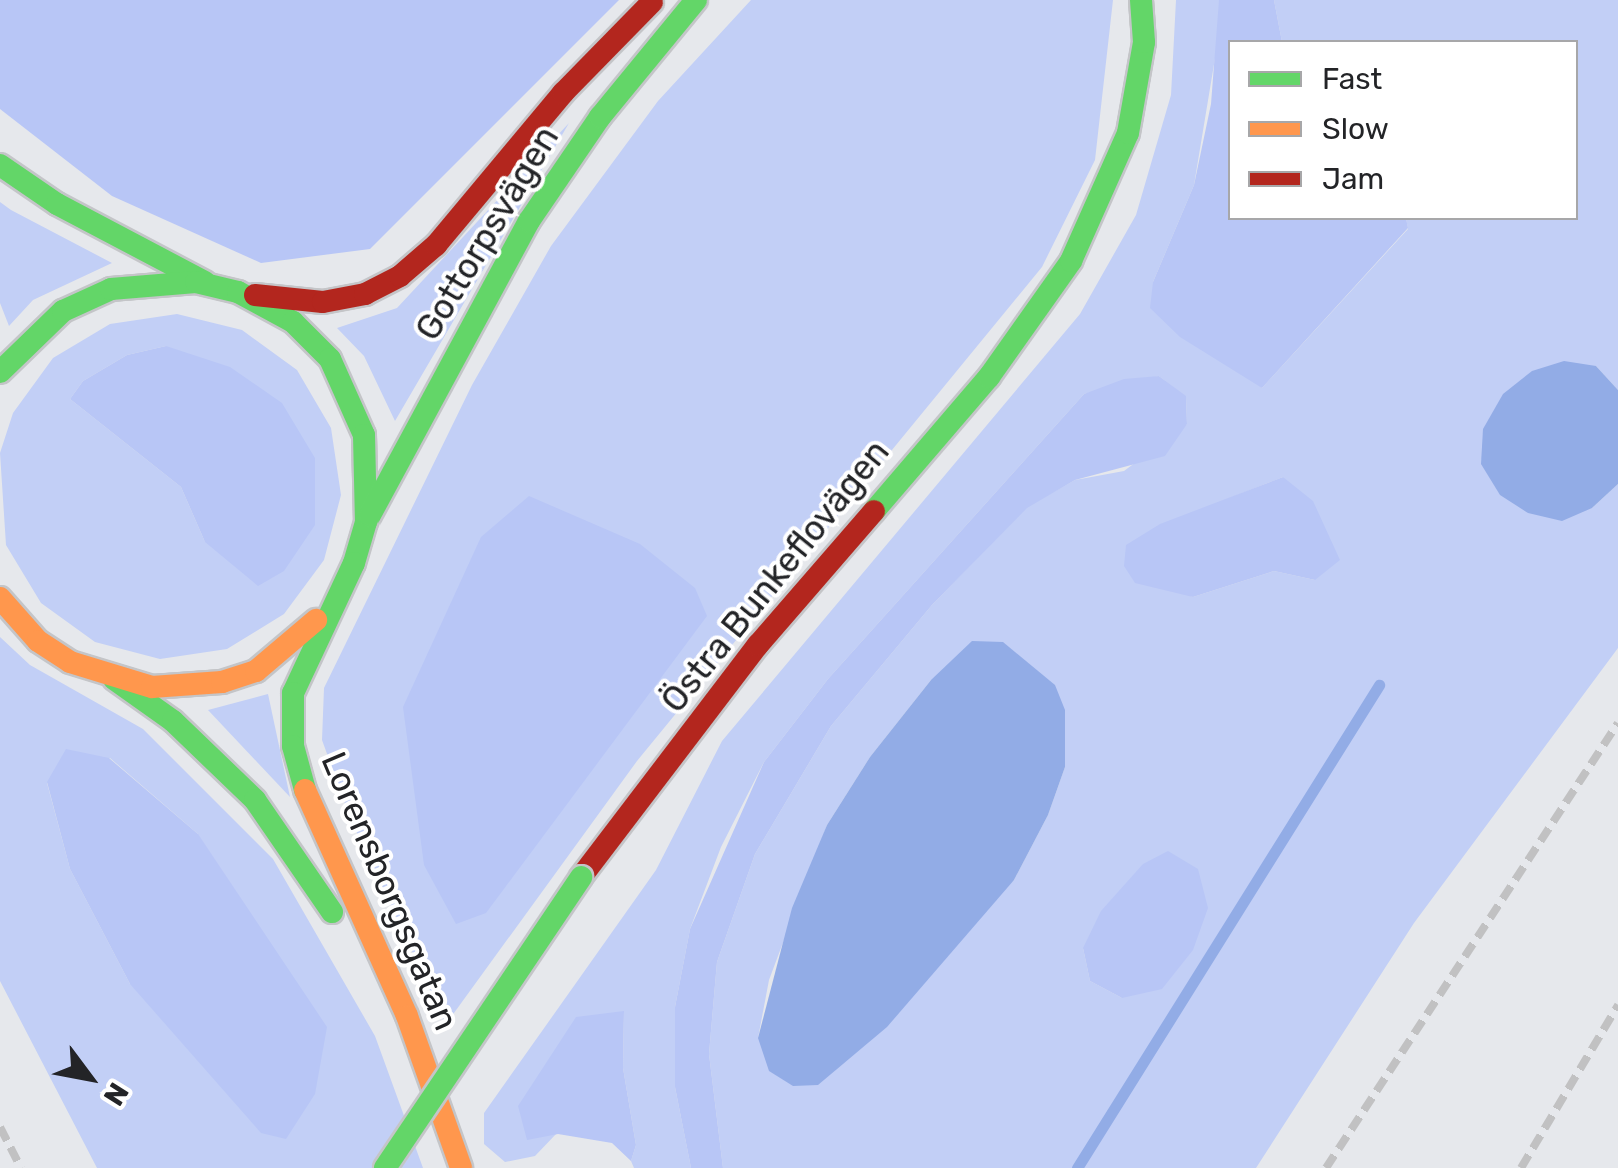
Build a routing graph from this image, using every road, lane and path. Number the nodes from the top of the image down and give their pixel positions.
1 (654, 0) edge
2 (696, 0) edge
3 (1140, 0) edge
4 (0, 165) edge
5 (212, 286) junction
6 (238, 292) junction
7 (0, 372) edge
8 (366, 522) junction
9 (0, 598) edge
10 (335, 598) junction
11 (114, 680) junction
12 (458, 1161) edge
13 (384, 1168) edge

1 - 6 street, Gottorpsvägen
2 - 8 street, Gottorpsvägen
3 - 13 street, Östra Bunkeflovägen, bridge
4 - 5 street, Lorensborgsgatan
5 - 6 street, Lorensborgsgatan
5 - 7 street, Lorensborgsgatan
6 - 8 street, Lorensborgsgatan
8 - 10 street, Lorensborgsgatan
9 - 11 street, Lorensborgsgatan
10 - 11 street, Lorensborgsgatan
10 - 12 street, Lorensborgsgatan
11 - 12 street, Lorensborgsgatan

